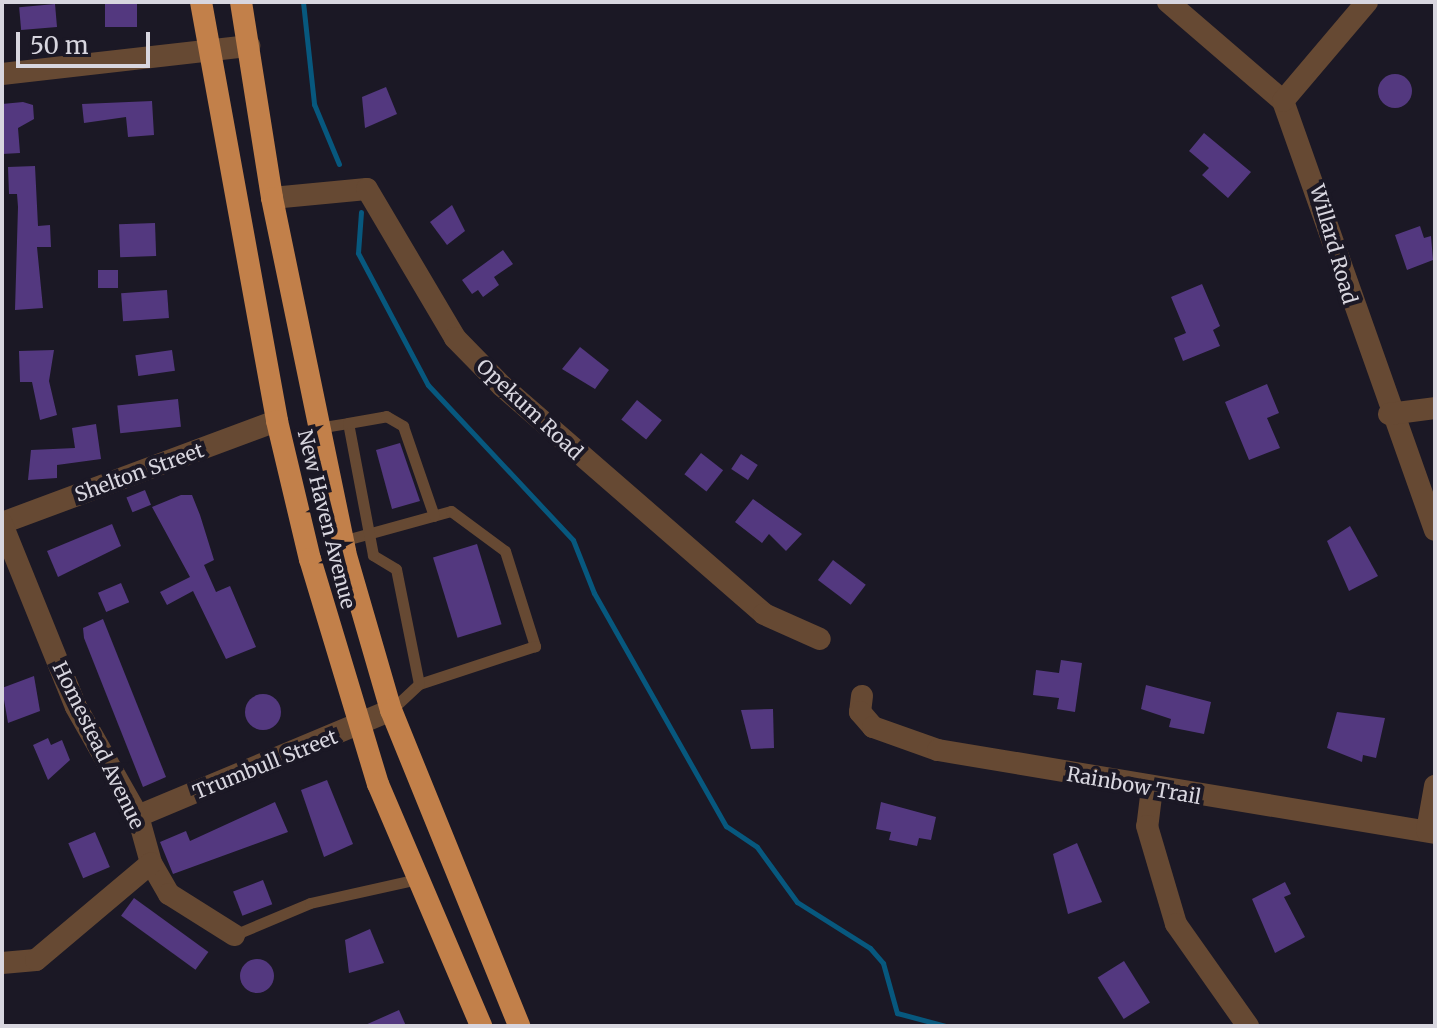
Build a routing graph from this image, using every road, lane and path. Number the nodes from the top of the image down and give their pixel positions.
1 (201, 2) edge
2 (241, 2) edge
3 (1168, 2) edge
4 (1367, 2) edge
5 (249, 46) junction
6 (210, 55) junction
7 (2, 74) edge
8 (1283, 101) junction
9 (272, 198) junction
10 (1435, 408) edge
11 (1389, 414) junction
12 (277, 421) junction
13 (348, 423) junction
14 (317, 428) junction
15 (354, 456) junction
16 (325, 464) junction
17 (434, 516) junction
18 (2, 524) edge
19 (1435, 530) edge
20 (370, 535) junction
21 (342, 541) junction
22 (820, 639) dead end
23 (419, 684) junction
24 (862, 696) dead end
25 (391, 710) junction
26 (358, 727) junction
27 (1435, 786) edge
28 (1152, 788) junction
29 (138, 816) junction
30 (1431, 832) edge
31 (151, 863) junction
32 (418, 879) junction
33 (234, 935) joint
34 (2, 963) edge
35 (481, 1026) edge
36 (519, 1026) edge
37 (1248, 1026) edge

1 - 6 highway, New Haven Avenue
2 - 5 highway, New Haven Avenue
3 - 8 street, Willard Road
4 - 8 street
5 - 6 street
5 - 9 highway, New Haven Avenue
6 - 7 street
6 - 12 highway, New Haven Avenue
8 - 11 street, Willard Road
9 - 14 highway, New Haven Avenue
9 - 22 street, Opekum Road
10 - 11 street
11 - 19 street, Willard Road
12 - 18 street, Shelton Street
12 - 26 highway, New Haven Avenue
13 - 14 lane
13 - 15 lane
13 - 17 lane
14 - 16 highway, New Haven Avenue
15 - 16 lane
15 - 20 lane
16 - 21 highway, New Haven Avenue
17 - 20 lane
17 - 23 lane
18 - 29 street, Homestead Avenue
20 - 21 lane
20 - 23 lane
21 - 25 highway, New Haven Avenue
23 - 25 lane
24 - 28 street, Rainbow Trail
25 - 26 street, Trumbull Street
25 - 36 highway, New Haven Avenue
26 - 29 street, Trumbull Street
26 - 32 highway, New Haven Avenue
27 - 30 street
28 - 30 street, Rainbow Trail
28 - 37 street
29 - 31 street, Homestead Avenue
31 - 33 street, Homestead Avenue
31 - 34 street
32 - 33 lane
32 - 35 highway, New Haven Avenue

